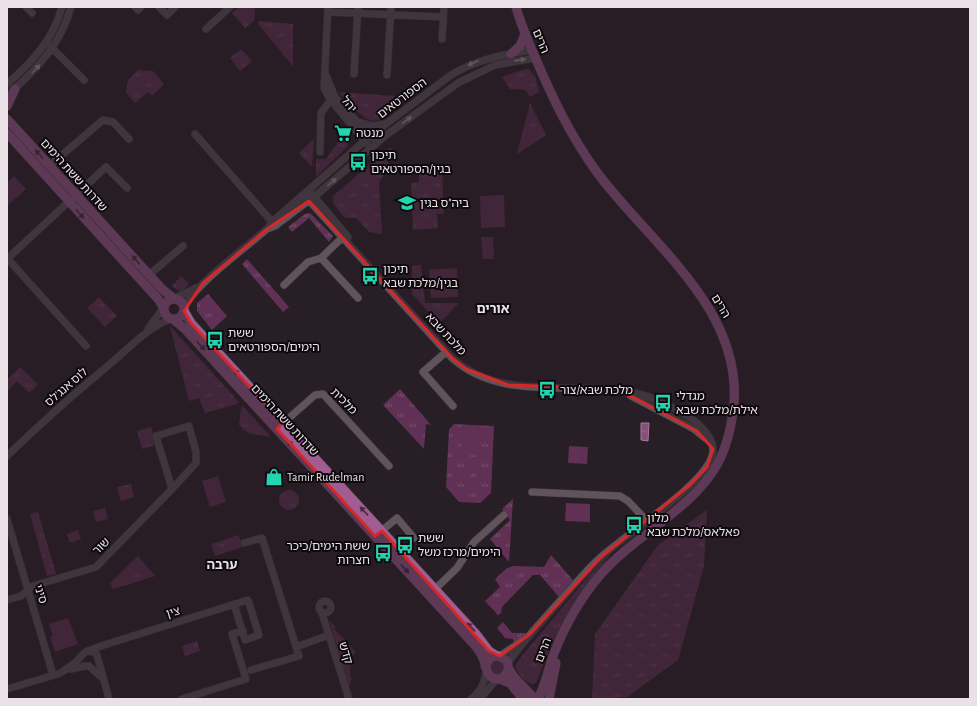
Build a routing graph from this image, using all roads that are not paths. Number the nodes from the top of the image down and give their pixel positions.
1 (26, 7) edge
2 (62, 7) edge
3 (71, 7) edge
4 (135, 7) edge
5 (141, 7) edge
6 (159, 7) edge
7 (175, 7) edge
8 (230, 7) edge
9 (444, 7) edge
10 (516, 7) edge
11 (328, 9) edge
12 (358, 10) edge
13 (391, 11) edge
14 (32, 13) dead end
15 (443, 17) junction
16 (206, 29) dead end
17 (525, 34) junction
18 (442, 39) dead end
19 (47, 42) junction
20 (53, 48) junction
21 (511, 54) junction
22 (533, 54) junction
23 (354, 74) dead end
24 (387, 75) dead end
25 (84, 80) dead end
26 (11, 86) edge
27 (7, 96) edge
28 (332, 97) junction
29 (7, 106) edge
30 (8, 118) edge
31 (357, 121) junction
32 (388, 123) junction
33 (195, 134) dead end
34 (9, 136) edge
35 (129, 139) dead end
36 (367, 139) junction
37 (373, 146) junction
38 (320, 152) dead end
39 (51, 167) junction
40 (127, 188) dead end
41 (309, 196) junction
42 (72, 198) junction
43 (274, 224) junction
44 (344, 236) junction
45 (184, 246) dead end
46 (321, 258) junction
47 (7, 259) edge
48 (150, 275) junction
49 (203, 283) junction
50 (284, 285) dead end
51 (174, 298) junction
52 (358, 298) dead end
53 (163, 308) junction
54 (184, 310) junction
55 (172, 319) junction
56 (142, 336) junction
57 (86, 346) dead end
58 (446, 352) junction
59 (453, 406) dead end
60 (280, 426) junction
61 (7, 456) edge
62 (389, 466) dead end
63 (172, 490) junction
64 (532, 492) dead end
65 (504, 515) dead end
66 (7, 519) edge
67 (647, 521) junction
68 (378, 533) junction
69 (414, 538) dead end
70 (244, 543) dead end
71 (28, 591) junction
72 (432, 591) junction
73 (7, 600) edge
74 (234, 604) junction
75 (576, 612) junction
76 (322, 613) dead end
77 (242, 631) junction
78 (530, 634) junction
79 (329, 635) junction
80 (104, 645) junction
81 (296, 647) junction
82 (85, 653) junction
83 (499, 656) junction
84 (97, 657) junction
85 (88, 666) junction
86 (508, 666) junction
87 (486, 669) junction
88 (251, 670) dead end
89 (62, 672) junction
90 (53, 675) junction
91 (498, 679) junction
92 (545, 679) junction
93 (104, 681) junction
94 (523, 688) junction
95 (7, 689) edge
96 (109, 699) edge
97 (182, 699) edge
98 (349, 699) edge
99 (471, 699) edge
100 (480, 699) edge
101 (523, 699) edge
102 (536, 699) edge
103 (549, 699) edge

1 - 14 street
2 - 19 street
3 - 20 street
4 - 5 street
6 - 7 street
8 - 16 street
9 - 15 street
10 - 17 main road, הרים
11 - 12 street
11 - 28 street, יהל
12 - 13 street
12 - 23 street
13 - 15 street
13 - 24 street
15 - 18 street
17 - 21 main road
17 - 22 main road, הרים
19 - 20 street
19 - 26 street
20 - 25 street
26 -> 20 street
21 - 22 street, הספורטאים
21 -> 32 street, הספורטאים
37 -> 22 street, הספורטאים
22 - 75 main road, הרים
26 - 27 street
26 - 29 main road
28 - 31 street, יהל
28 - 36 street, יהל
28 - 38 street
39 -> 30 main road, שדרות ששת הימים
31 - 32 street
31 - 36 street, יהל
32 - 36 street, הספורטאים
33 - 43 street
34 - 42 main road, שדרות ששת הימים
35 - 39 street
36 - 37 street, יהל
36 - 41 street, הספורטאים
41 -> 37 street, הספורטאים
39 - 42 main road, שדרות ששת הימים
40 - 42 street
41 - 43 street, הספורטאים
41 - 44 street, מלכת שבא
42 - 47 street
48 -> 42 main road, שדרות ששת הימים
42 -> 53 main road, שדרות ששת הימים
43 - 49 street, הספורטאים
44 - 46 street
44 - 58 street, מלכת שבא
45 - 48 street
46 - 50 street
46 - 52 street
47 - 57 street
48 - 51 main road, שדרות ששת הימים
49 - 51 street, הספורטאים
49 - 54 street, הספורטאים
51 - 53 main road
51 - 54 main road
53 - 55 main road
53 - 56 street, לוס אנג'לס
54 - 55 main road
60 -> 54 main road, שדרות ששת הימים
55 - 56 street, לוס אנג'לס
55 -> 60 main road, שדרות ששת הימים
56 - 61 street, לוס אנג'לס
58 - 59 street
58 - 67 street, מלכת שבא
60 - 62 street, מלכית
60 - 68 main road, שדרות ששת הימים
63 - 63 street, שור
63 - 71 street, שור
64 - 67 street
65 - 72 street
66 - 71 street, סיני
67 - 78 street, מלכת שבא
68 - 69 street
68 - 72 main road, שדרות ששת הימים
70 - 81 street
71 - 73 street, שור
71 - 90 street, סיני
83 -> 72 main road, שדרות ששת הימים
72 - 87 main road, שדרות ששת הימים
74 - 77 street
74 - 77 street, צין
74 - 80 street, צין
75 - 92 main road, הרים
75 - 103 main road, הרים
76 - 79 street, קדש
77 - 97 street
78 - 83 street, מלכת שבא
78 - 86 street, מלכת שבא
79 - 81 street
79 - 98 street, קדש
80 - 82 street, צין
80 - 84 street
81 - 88 street
82 - 84 street
82 - 85 street
82 - 89 street, צין
83 - 86 main road
83 - 87 main road
84 - 85 street
84 - 93 street
85 - 89 street, צין
85 - 93 street
86 - 91 main road
86 - 94 main road
87 - 91 main road
87 - 99 street
89 - 90 street, צין
90 - 95 street, צין
91 - 100 street
91 - 101 main road
92 - 94 main road
92 - 102 main road, הרים
93 - 96 street
94 - 102 main road

